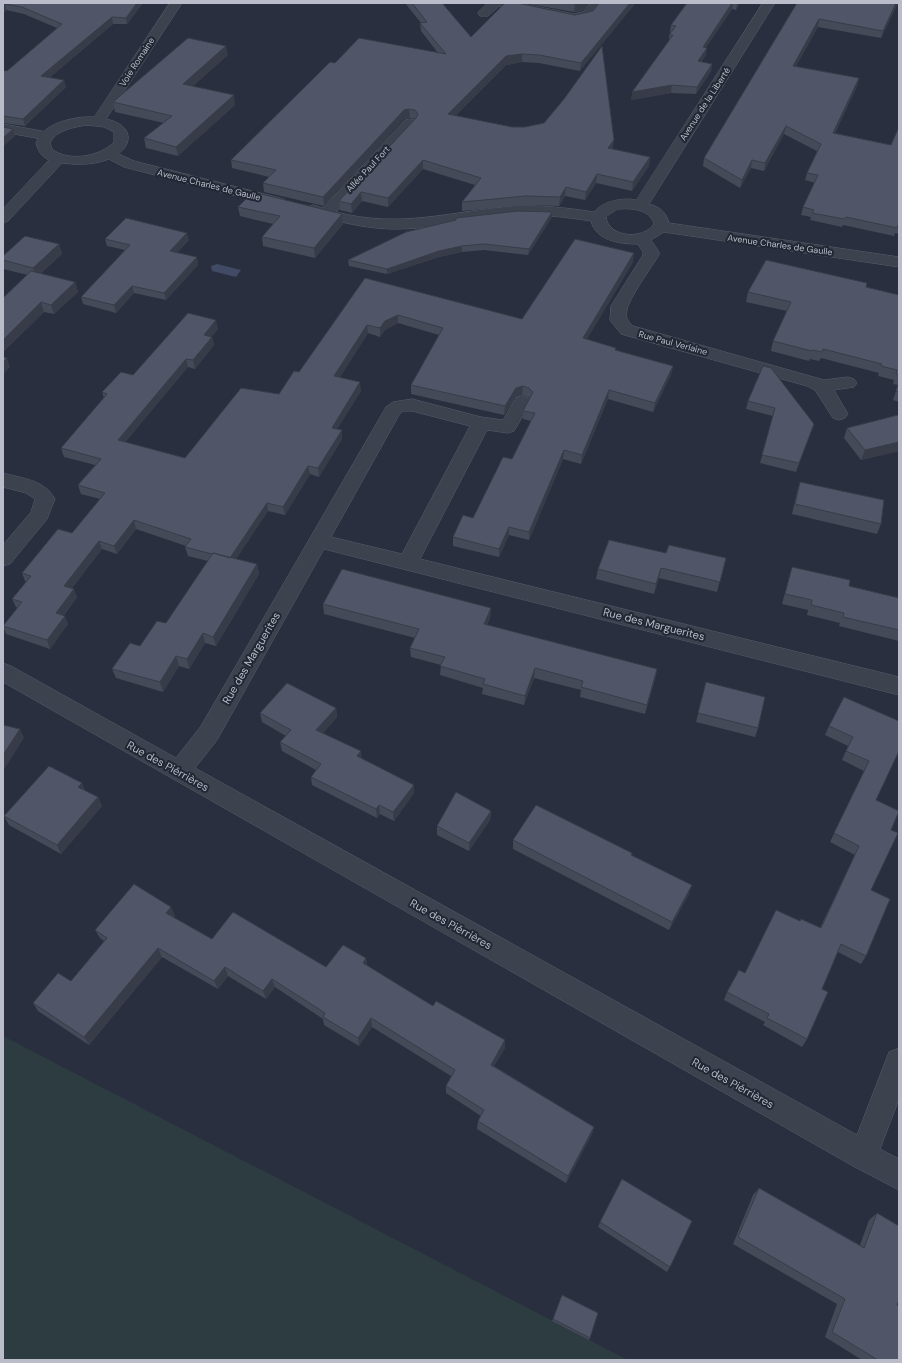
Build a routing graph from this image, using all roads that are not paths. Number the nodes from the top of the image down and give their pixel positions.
1 (176, 3) edge
2 (495, 3) edge
3 (500, 3) edge
4 (598, 3) edge
5 (769, 3) edge
6 (484, 13) dead end
7 (98, 121) junction
8 (410, 123) edge
9 (3, 128) edge
10 (47, 136) junction
11 (108, 153) junction
12 (59, 158) junction
13 (640, 206) junction
14 (326, 214) junction
15 (598, 217) junction
16 (3, 218) edge
17 (662, 227) junction
18 (642, 239) junction
19 (899, 262) edge
20 (848, 383) dead end
21 (822, 386) junction
22 (522, 402) dead end
23 (839, 414) dead end
24 (481, 423) junction
25 (3, 480) edge
26 (319, 541) junction
27 (3, 559) edge
28 (408, 563) junction
29 (3, 672) edge
30 (899, 686) edge
31 (179, 772) junction
32 (899, 1062) edge
33 (863, 1156) junction
34 (899, 1175) edge

1 - 7 street, Voie Romaine
2 - 6 street
3 - 4 street
5 - 13 street, Avenue de la Liberté
7 - 10 street
7 - 11 street
8 - 14 street, Allée Paul Fort
9 - 10 street
10 - 12 street
11 - 12 street
11 - 14 street, Avenue Charles de Gaulle
12 - 16 street
13 - 15 street
13 - 17 street
14 - 15 street, Avenue Charles de Gaulle
15 - 18 street
17 - 18 street
17 - 19 street, Avenue Charles de Gaulle
18 - 21 street, Rue Paul Verlaine
20 - 21 street, Rue Paul Verlaine
21 - 23 street
22 - 24 street, Rue des Marguerites
24 - 26 street, Rue des Marguerites
24 - 28 street
25 - 27 street
26 - 28 street, Rue des Marguerites
26 - 31 street, Rue des Marguerites
28 - 30 street, Rue des Marguerites
29 - 31 street, Rue des Piérrières
31 - 33 street, Rue des Piérrières
32 - 33 street
33 - 34 street, Rue des Piérrières

